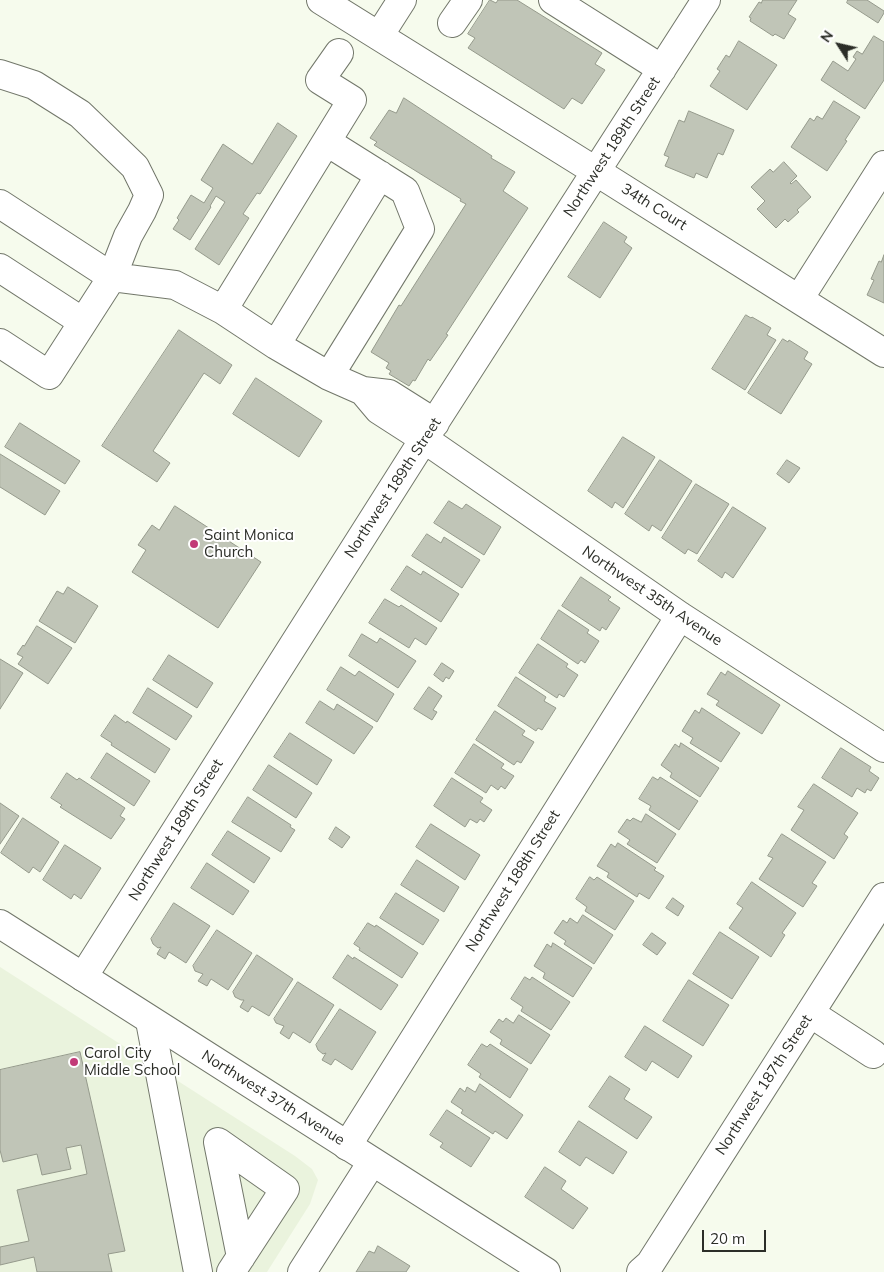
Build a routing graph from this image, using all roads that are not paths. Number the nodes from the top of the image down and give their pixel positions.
1 (402, 0) edge
2 (468, 0) edge
3 (553, 0) edge
4 (706, 0) edge
5 (323, 1) edge
6 (452, 23) dead end
7 (379, 36) junction
8 (339, 53) dead end
9 (662, 69) junction
10 (0, 74) edge
11 (327, 142) junction
12 (884, 165) edge
13 (597, 172) junction
14 (380, 175) junction
15 (0, 204) edge
16 (0, 268) edge
17 (112, 277) junction
18 (798, 299) junction
19 (223, 310) junction
20 (83, 322) junction
21 (0, 343) edge
22 (276, 346) junction
23 (884, 353) edge
24 (328, 376) junction
25 (430, 431) junction
26 (680, 616) junction
27 (884, 748) edge
28 (884, 897) edge
29 (0, 924) edge
30 (82, 978) junction
31 (810, 1014) junction
32 (150, 1021) junction
33 (874, 1054) dead end
34 (347, 1146) junction
35 (372, 1162) junction
36 (198, 1272) edge
37 (302, 1272) edge
38 (546, 1272) edge
39 (641, 1272) edge

1 - 7 street
2 - 6 street
3 - 9 street
4 - 9 street, Northwest 189th Street
5 - 7 street, 34th Court
7 - 13 street, 34th Court
8 - 11 street
9 - 13 street, Northwest 189th Street
10 - 17 street
11 - 14 street
11 - 19 street
12 - 18 street
13 - 18 street, 34th Court
13 - 25 street, Northwest 189th Street
14 - 22 street
14 - 24 street
15 - 17 street
16 - 20 street
17 - 19 street
17 - 20 street
18 - 23 street, 34th Court
19 - 22 street
20 - 21 street
22 - 24 street
24 - 25 street, Northwest 35th Avenue
25 - 26 street, Northwest 35th Avenue
25 - 30 street, Northwest 189th Street
26 - 27 street, Northwest 35th Avenue
26 - 34 street, Northwest 188th Street
28 - 31 street, Northwest 187th Street
29 - 30 street, Northwest 37th Avenue
30 - 32 street, Northwest 37th Avenue
31 - 33 street
31 - 39 street, Northwest 187th Street
32 - 34 street, Northwest 37th Avenue
32 - 36 street
34 - 35 street, Northwest 37th Avenue
35 - 37 street
35 - 38 street, Northwest 37th Avenue

